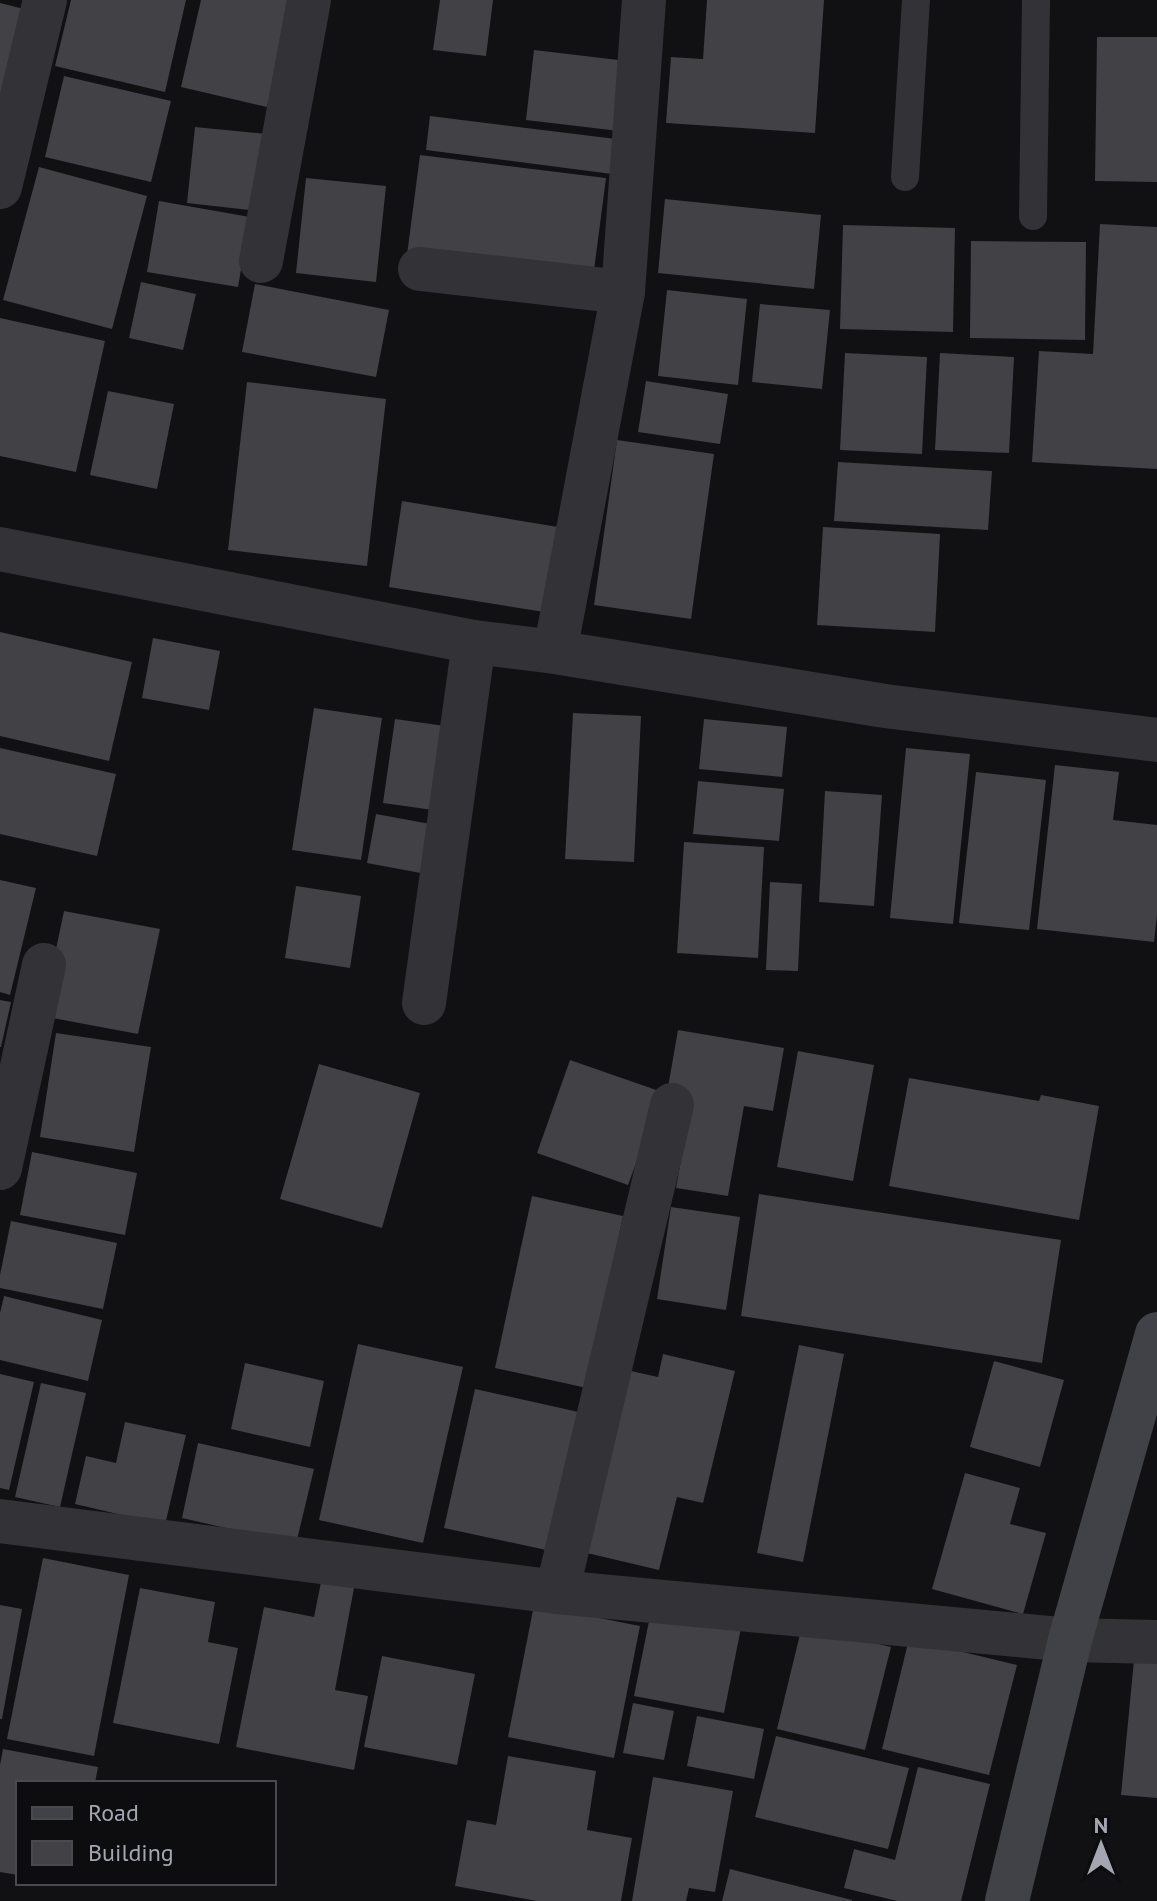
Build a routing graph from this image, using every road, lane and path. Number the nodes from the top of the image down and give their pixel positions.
1 (45, 0) edge
2 (309, 0) edge
3 (644, 0) edge
4 (916, 0) edge
5 (1036, 0) edge
6 (905, 177) dead end
7 (0, 187) edge
8 (1033, 216) dead end
9 (261, 261) dead end
10 (420, 269) dead end
11 (623, 292) junction
12 (0, 549) edge
13 (474, 642) junction
14 (555, 652) junction
15 (1157, 740) edge
16 (44, 965) dead end
17 (424, 1003) dead end
18 (672, 1105) dead end
19 (0, 1168) edge
20 (1157, 1334) edge
21 (0, 1521) edge
22 (557, 1592) junction
23 (1070, 1640) junction
24 (1157, 1642) edge
25 (1007, 1901) edge

1 - 7 street
2 - 9 street
3 - 11 street
4 - 6 lane
5 - 8 lane
10 - 11 street
11 - 14 street
12 - 13 street
13 - 14 street
13 - 17 street
14 - 15 street
16 - 19 street
18 - 22 street
20 - 23 street
21 - 22 street
22 - 23 street
23 - 24 street
23 - 25 street

